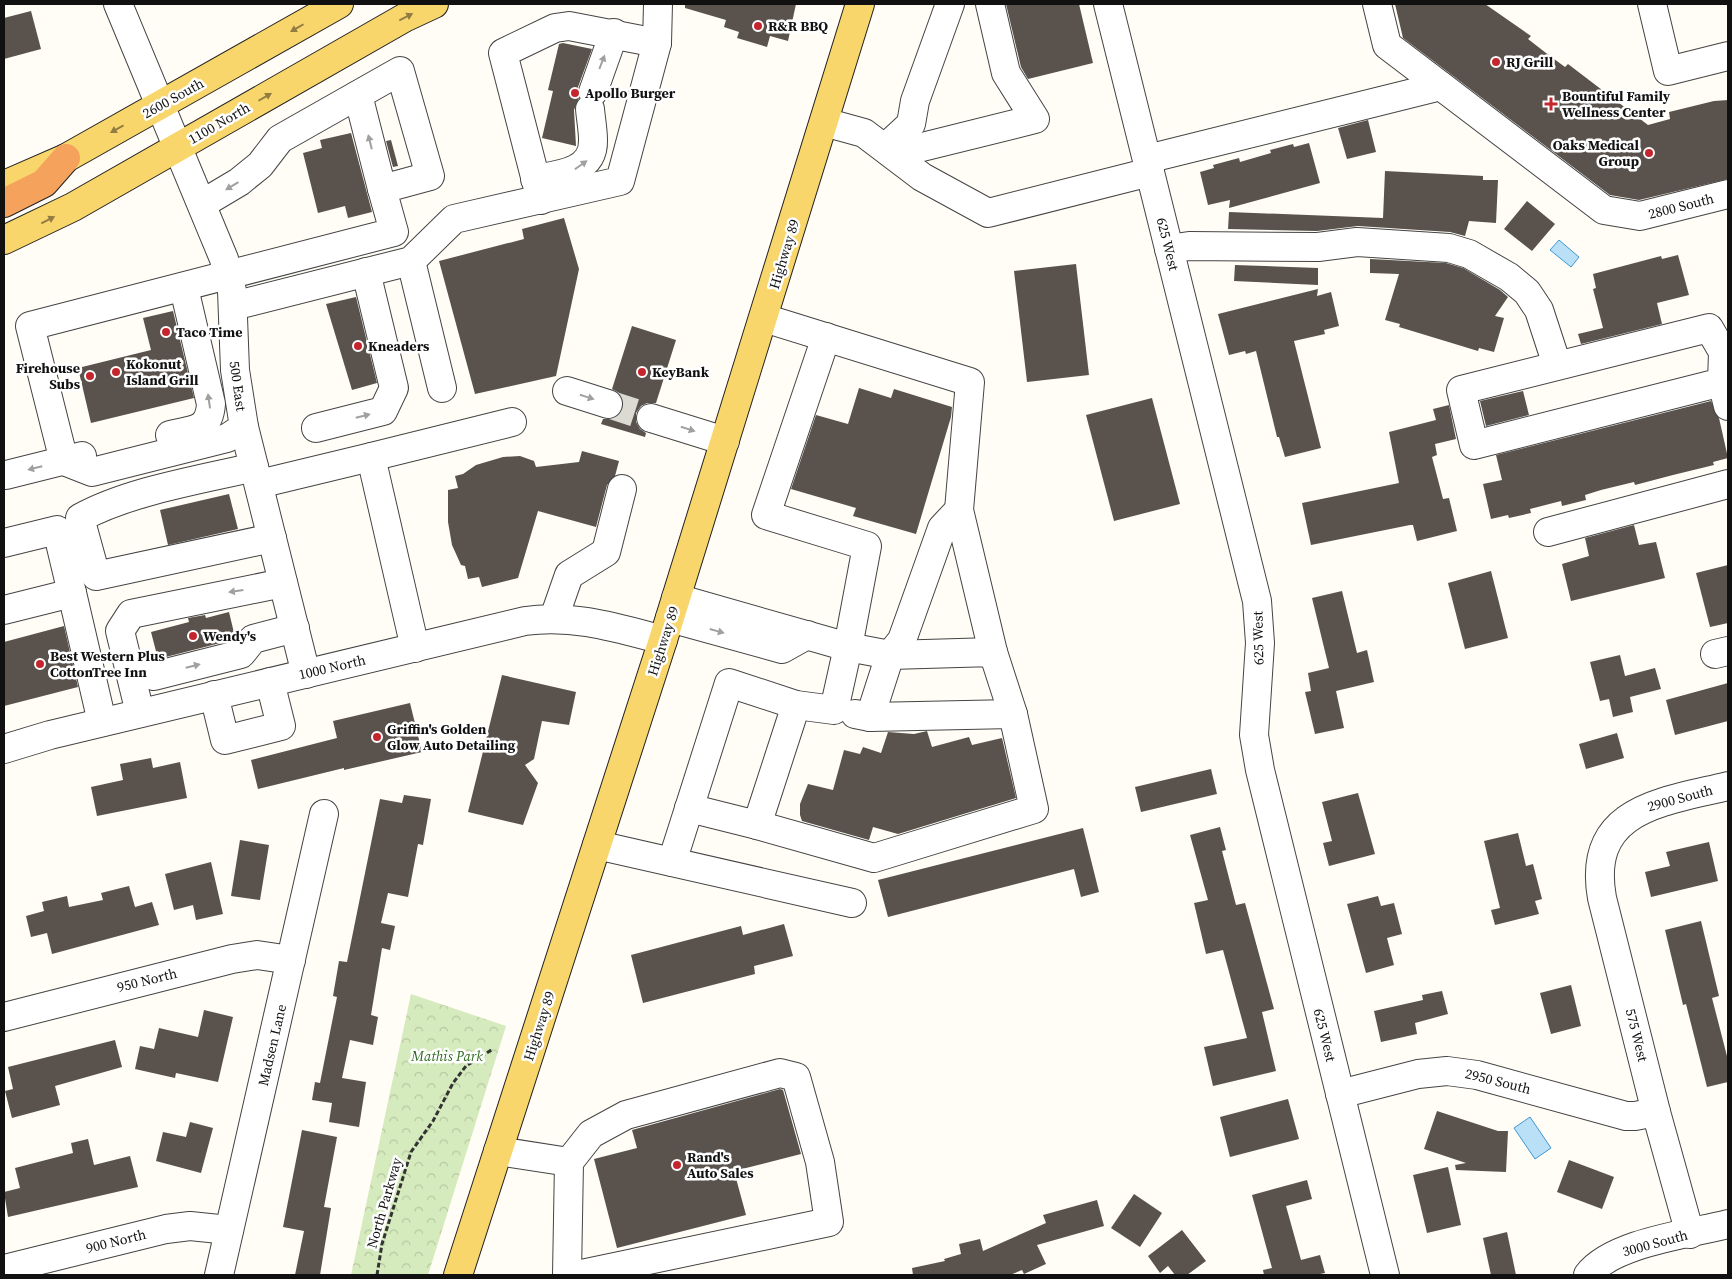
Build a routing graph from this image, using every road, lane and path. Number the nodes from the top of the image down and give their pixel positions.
1 (118, 4) edge
2 (339, 4) edge
3 (434, 4) edge
4 (658, 4) edge
5 (860, 4) edge
6 (950, 4) edge
7 (990, 4) edge
8 (1108, 4) edge
9 (1377, 4) edge
10 (1652, 4) edge
11 (614, 33) junction
12 (657, 43) junction
13 (1728, 56) edge
14 (1441, 86) junction
15 (358, 94) junction
16 (160, 105) junction
17 (824, 122) junction
18 (177, 147) junction
19 (889, 151) junction
20 (66, 158) junction
21 (1148, 165) junction
22 (4, 186) edge
23 (382, 189) junction
24 (538, 189) junction
25 (1728, 194) edge
26 (4, 203) edge
27 (202, 204) junction
28 (4, 240) edge
29 (1169, 249) junction
30 (411, 261) junction
31 (366, 272) junction
32 (229, 277) junction
33 (184, 288) junction
34 (233, 306) junction
35 (764, 318) junction
36 (826, 337) junction
37 (1726, 352) edge
38 (1557, 366) junction
39 (442, 388) dead end
40 (567, 391) dead end
41 (1725, 394) edge
42 (608, 404) tunnel mouth
43 (651, 418) tunnel mouth
44 (512, 422) dead end
45 (244, 427) junction
46 (316, 428) dead end
47 (725, 441) junction
48 (371, 457) junction
49 (64, 461) junction
50 (92, 472) junction
51 (6, 475) dead end
52 (256, 476) junction
53 (1728, 484) edge
54 (622, 489) dead end
55 (959, 510) junction
56 (79, 518) junction
57 (1548, 532) dead end
58 (272, 538) junction
59 (4, 542) edge
60 (284, 583) junction
61 (72, 593) junction
62 (4, 610) edge
63 (554, 618) junction
64 (670, 619) junction
65 (295, 628) junction
66 (848, 647) junction
67 (415, 648) junction
68 (993, 652) junction
69 (890, 655) junction
70 (129, 669) junction
71 (306, 674) junction
72 (270, 682) junction
73 (214, 695) junction
74 (796, 705) junction
75 (834, 710) junction
76 (140, 713) junction
77 (1013, 714) junction
78 (870, 717) junction
79 (102, 722) junction
80 (4, 750) edge
81 (1728, 786) edge
82 (689, 808) junction
83 (324, 814) dead end
84 (757, 825) junction
85 (1612, 835) joint
86 (597, 845) junction
87 (672, 862) junction
88 (852, 904) dead end
89 (291, 960) junction
90 (4, 1017) edge
91 (493, 1049) dead end
92 (1340, 1094) junction
93 (1656, 1112) junction
94 (498, 1151) junction
95 (569, 1162) junction
96 (1728, 1224) edge
97 (230, 1230) junction
98 (1690, 1234) junction
99 (4, 1269) edge
100 (219, 1275) edge
101 (377, 1275) edge
102 (458, 1275) edge
103 (567, 1275) edge
104 (578, 1275) edge
105 (1385, 1275) edge
106 (1588, 1275) edge

1 - 16 street, 500 East
2 -> 16 main road, 2600 South
18 -> 3 main road, 1100 North
4 - 12 street
5 - 17 main road, Highway 89
6 - 19 street
7 - 19 street
8 - 21 street, 625 West
9 - 14 street
10 - 13 street
11 - 12 street
24 -> 11 street
11 - 24 street
12 - 24 street
14 - 21 street
14 - 25 street, 2800 South
23 -> 15 street
15 - 23 street
15 -> 27 street
16 - 18 street, 500 East
16 -> 20 main road, 2600 South
17 - 19 street
17 - 35 main road, Highway 89
18 - 27 street, 500 East
28 -> 18 main road, 1100 North
19 - 21 street
20 - 22 main road, 2600 South
20 - 26 highway
21 - 29 street, 625 West
23 - 32 street
24 - 30 street
27 - 32 street, 500 East
29 - 38 street
29 - 92 street, 625 West
30 - 31 street
30 - 39 street
31 - 34 street
46 -> 31 street
32 - 33 street
32 - 34 street, 500 East
49 -> 33 street
33 - 49 street
34 - 45 street, 500 East
35 - 36 street
35 - 47 main road, Highway 89
36 - 55 street
36 - 66 street
37 - 38 street
37 - 41 street
38 - 41 street
40 -> 42 street
43 -> 47 street
44 - 48 street
45 - 50 street
45 - 52 street, 500 East
47 - 64 main road, Highway 89
48 - 52 street
48 - 67 street
49 - 50 street
49 -> 51 street
50 - 56 street
52 - 56 street
52 - 58 street, 500 East
53 - 57 street
54 - 63 street
55 - 68 street
55 - 69 street
56 - 58 street
56 - 59 street
56 - 61 street
58 - 60 street, 500 East
60 - 65 street, 500 East
60 -> 70 street
61 - 62 street
61 - 79 street
63 - 64 street, 1000 North
63 - 67 street, 1000 North
64 - 66 street, 1000 North
64 - 86 main road, Highway 89
70 -> 65 street
65 - 71 street, 500 East
66 - 69 street, 1000 North
66 - 75 street
67 - 71 street, 1000 North
68 - 69 street, 1000 North
68 - 77 street
69 - 78 street
70 - 76 street
71 - 72 street, 1000 North
72 - 73 street, 1000 North
72 - 73 street
73 - 76 street, 1000 North
74 - 75 street
74 - 82 street
74 - 84 street
75 - 78 street
76 - 79 street, 1000 North
77 - 78 street
77 - 84 street
79 - 80 street, 1000 North
81 - 85 street, 2900 South
82 - 84 street
82 - 87 street
83 - 89 street, Madsen Lane
85 - 93 street, 575 West
86 - 87 street
86 - 94 main road, Highway 89
87 - 88 street
89 - 90 street, 950 North
89 - 97 street, Madsen Lane
91 - 101 path, North Parkway
92 - 93 street, 2950 South
92 - 105 street, 625 West
93 - 98 street, 575 West
94 - 95 street
94 - 102 main road, Highway 89
95 - 103 street
95 - 104 street
96 - 98 street, 3000 South
97 - 99 street, 900 North
97 - 100 street, Madsen Lane
98 - 106 street, 3000 South

